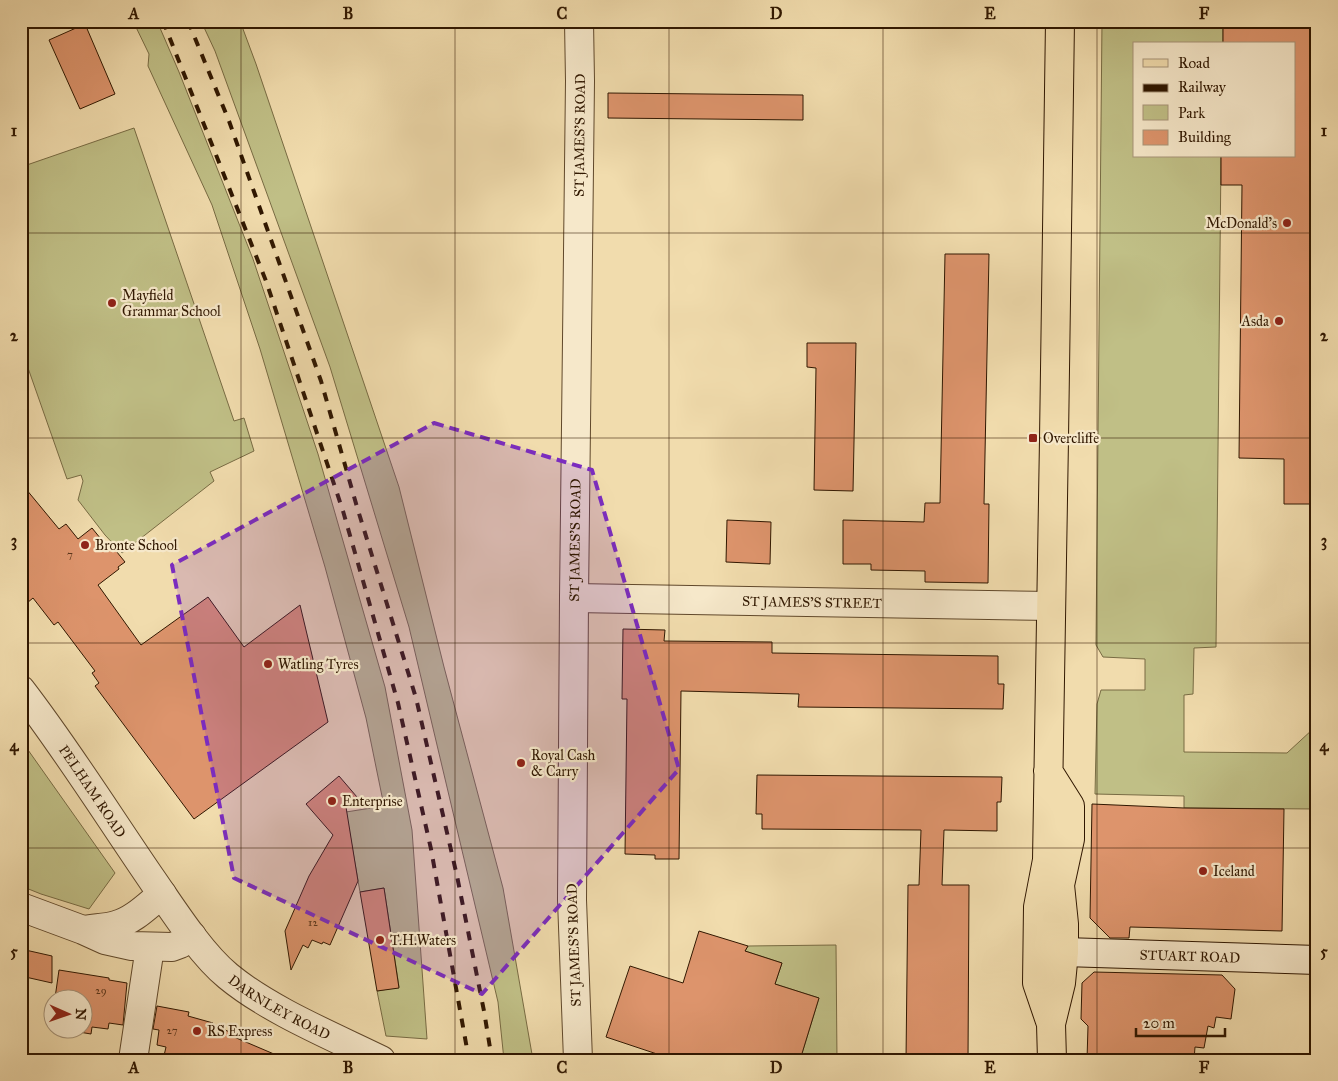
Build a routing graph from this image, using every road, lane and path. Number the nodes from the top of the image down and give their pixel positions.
1 (579, 21) edge
2 (1060, 21) edge
3 (574, 598) junction
4 (1051, 606) junction
5 (21, 690) edge
6 (1048, 771) junction
7 (1047, 860) junction
8 (1060, 885) junction
9 (162, 894) junction
10 (21, 907) edge
11 (83, 930) junction
12 (192, 936) junction
13 (150, 947) junction
14 (1064, 952) junction
15 (1317, 960) edge
16 (1051, 1024) junction
17 (578, 1051) edge
18 (133, 1060) edge
19 (381, 1060) edge
20 (1052, 1060) edge

1 - 3 street, ST JAMES'S ROAD
2 - 4 main road
3 - 4 street, ST JAMES'S STREET
3 - 17 street, ST JAMES'S ROAD
4 - 6 main road
5 - 9 street, PELHAM ROAD
6 - 7 main road
6 - 8 main road
7 - 8 main road
7 - 16 main road
8 - 14 main road
9 - 11 street
9 - 12 street, DARNLEY ROAD
10 - 11 street
11 - 13 street
12 - 13 street
12 - 19 street, DARNLEY ROAD
13 - 18 street
14 - 15 street, STUART ROAD
14 - 16 main road
16 - 20 main road

